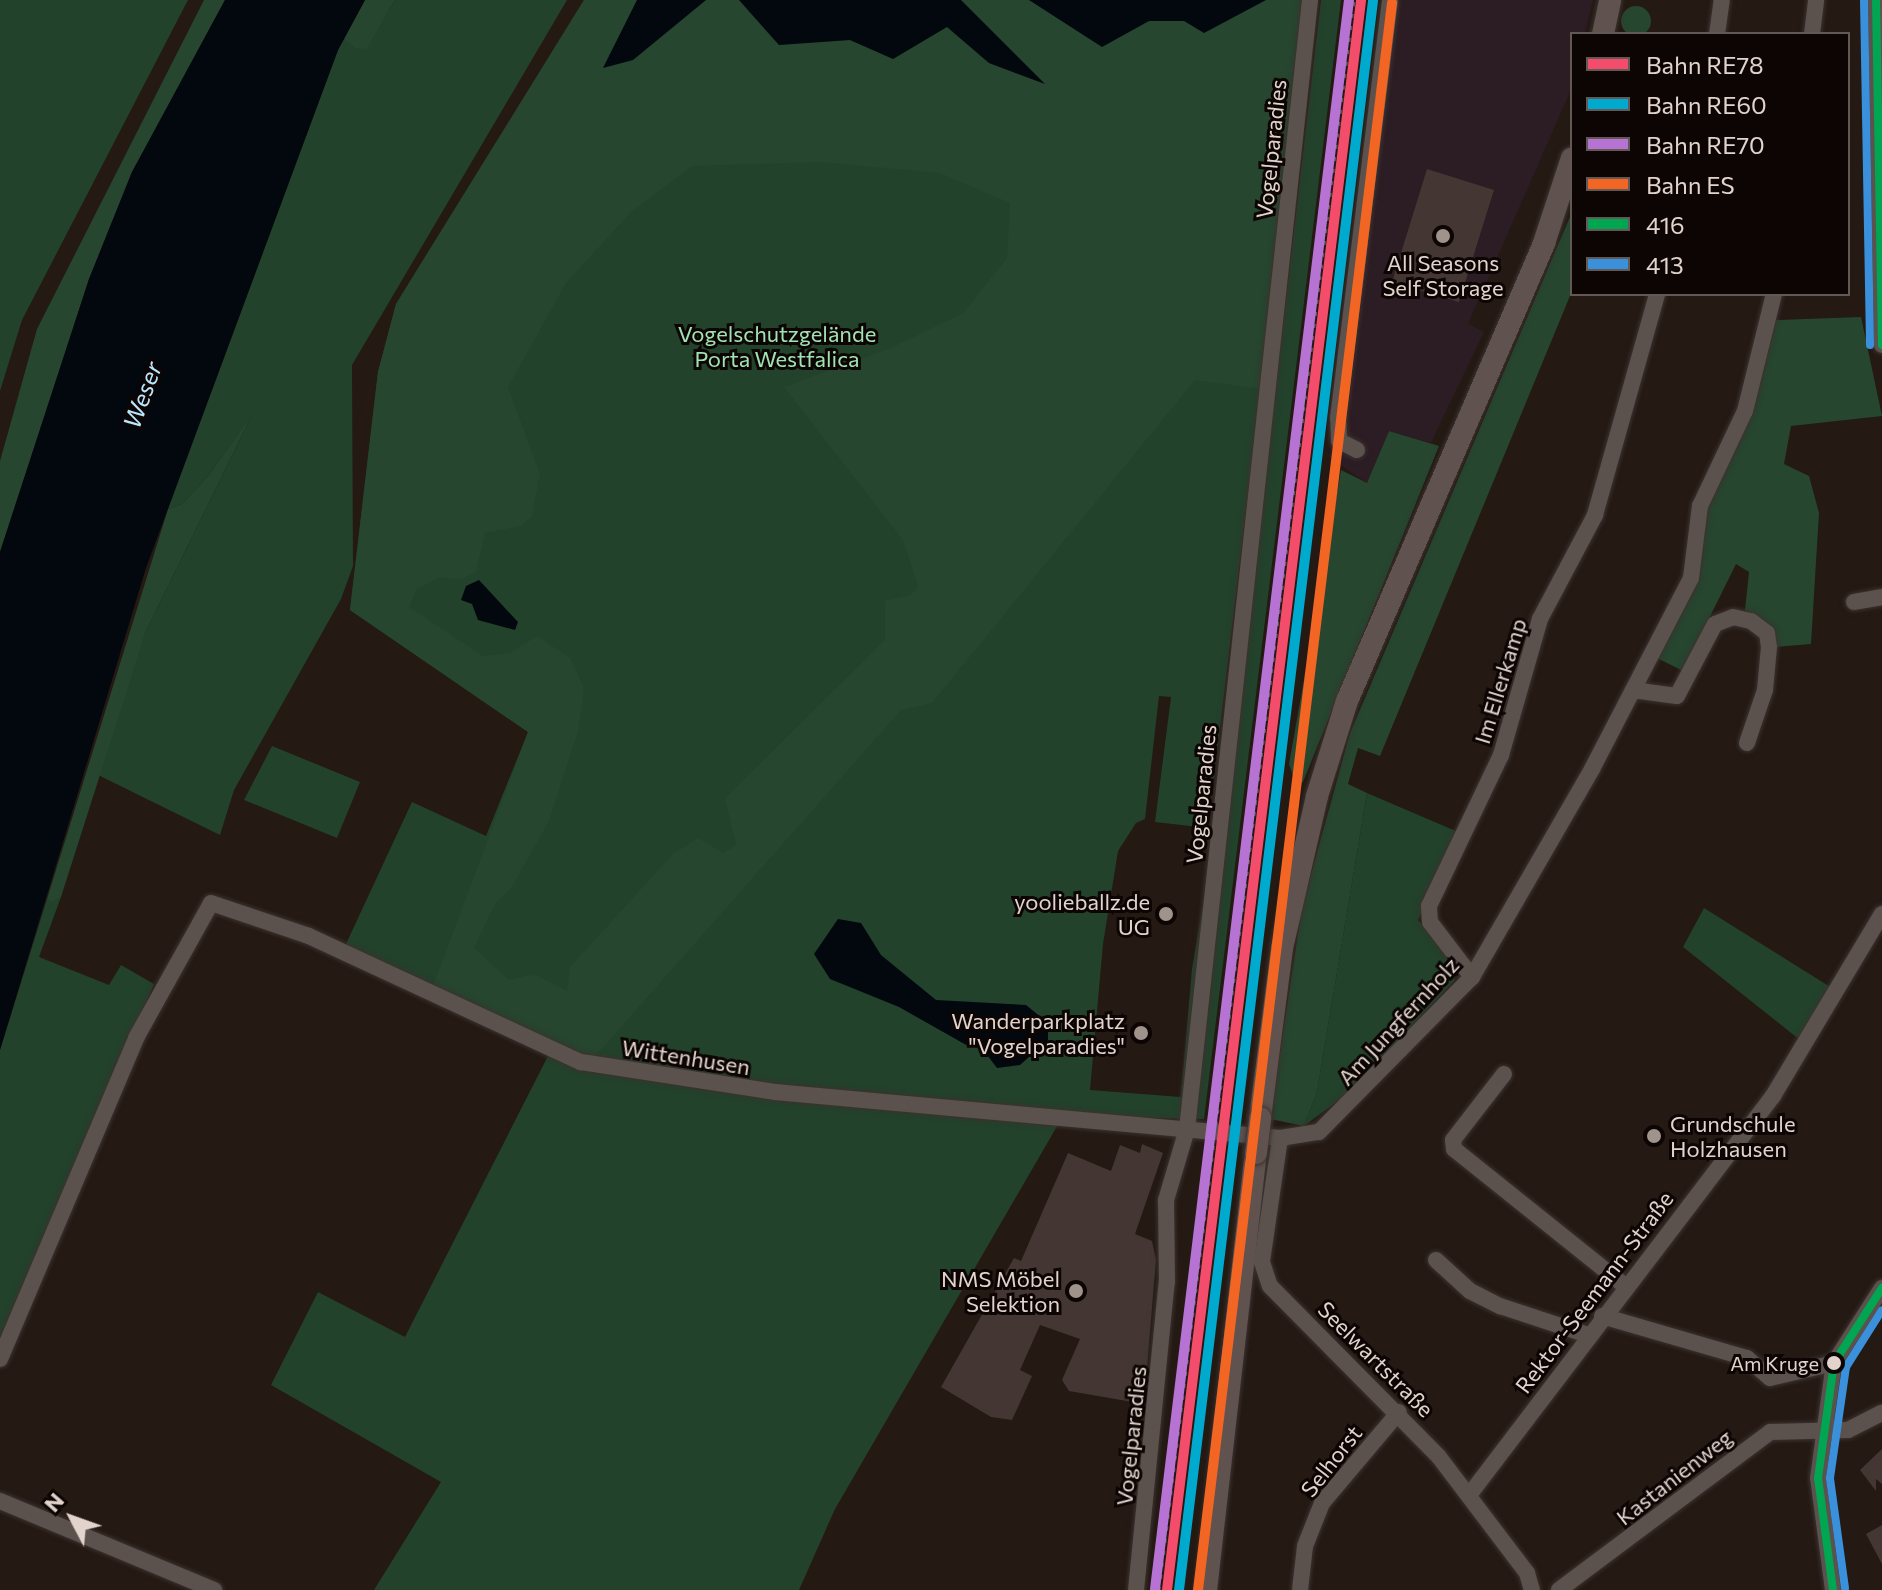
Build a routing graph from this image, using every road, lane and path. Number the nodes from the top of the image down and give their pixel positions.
1 (1310, 0) edge
2 (1390, 0) edge
3 (1610, 0) edge
4 (1722, 0) edge
5 (1816, 0) edge
6 (1876, 0) edge
7 (1603, 32) edge
8 (1717, 32) edge
9 (1812, 32) edge
10 (1879, 82) edge
11 (1570, 164) edge
12 (1656, 296) edge
13 (1774, 296) edge
14 (1882, 345) edge
15 (1357, 450) dead end
16 (1882, 597) edge
17 (1854, 602) dead end
18 (1633, 690) junction
19 (1747, 743) dead end
20 (1882, 914) edge
21 (1472, 977) junction
22 (1504, 1074) dead end
23 (1187, 1129) junction
24 (1280, 1138) junction
25 (1436, 1260) dead end
26 (1624, 1285) junction
27 (1882, 1288) edge
28 (1602, 1316) junction
29 (1588, 1335) junction
30 (0, 1359) edge
31 (1834, 1363) junction
32 (1399, 1412) junction
33 (1882, 1413) edge
34 (1827, 1428) junction
35 (1470, 1494) junction
36 (0, 1501) edge
37 (214, 1590) edge
38 (1136, 1590) edge
39 (1206, 1590) edge
40 (1300, 1590) edge
41 (1532, 1590) edge
42 (1559, 1590) edge
43 (1833, 1590) edge

1 - 23 street, Vogelparadies
2 - 15 street
3 - 7 main road
4 - 8 street
5 - 9 street
6 - 10 street
10 - 14 street
11 - 39 main road, bridge
12 - 21 street, Im Ellerkamp
13 - 18 street, Am Jungfernholz
16 - 17 street
18 - 19 street
18 - 21 street, Am Jungfernholz
20 - 26 street, Rektor-Seemann-Straße
21 - 24 street, Am Jungfernholz
22 - 26 street
23 - 24 street, Am Jungfernholz
23 - 30 street, Wittenhusen
23 - 38 street, Vogelparadies
24 - 32 street, Seelwartstraße
25 - 29 street
26 - 28 street, Rektor-Seemann-Straße
27 - 31 street
28 - 29 street, Rektor-Seemann-Straße
28 - 31 street
29 - 35 street, Rektor-Seemann-Straße
31 - 34 street
32 - 35 street, Seelwartstraße
32 - 40 street, Selhorst
33 - 34 street, Kastanienweg
34 - 42 street, Kastanienweg
34 - 43 street
35 - 41 street, Seelwartstraße
36 - 37 street

